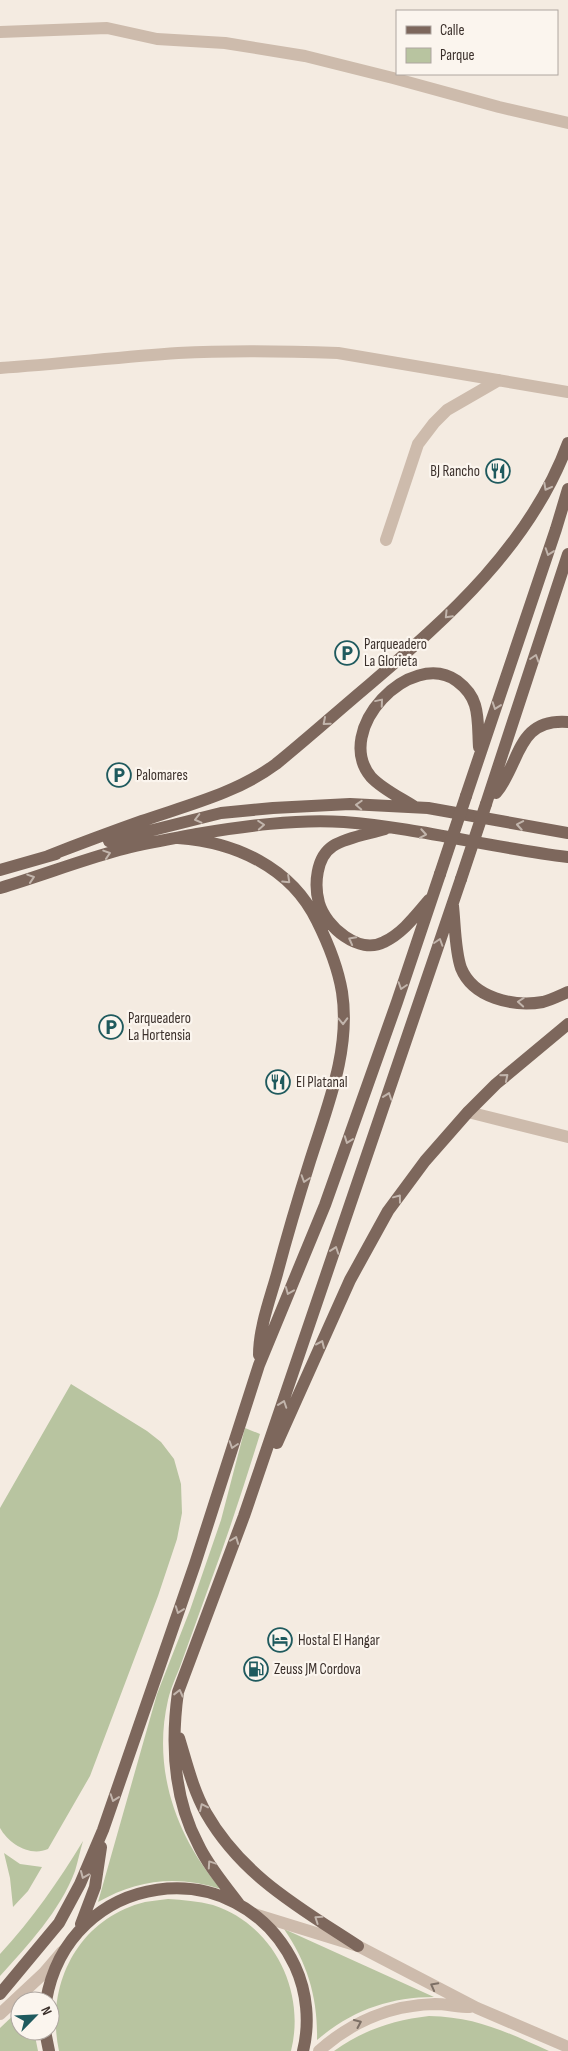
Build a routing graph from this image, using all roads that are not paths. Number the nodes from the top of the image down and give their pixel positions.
1 (0, 32) edge
2 (568, 122) edge
3 (0, 368) edge
4 (499, 380) junction
5 (568, 392) edge
6 (568, 443) edge
7 (568, 489) edge
8 (386, 540) dead end
9 (568, 554) edge
10 (568, 722) edge
11 (479, 756) junction
12 (486, 804) junction
13 (415, 807) junction
14 (390, 828) junction
15 (568, 828) edge
16 (552, 830) junction
17 (568, 832) edge
18 (178, 838) junction
19 (48, 856) junction
20 (562, 856) edge
21 (568, 864) edge
22 (0, 870) edge
23 (0, 888) edge
24 (432, 897) junction
25 (452, 903) junction
26 (568, 992) edge
27 (568, 1024) edge
28 (468, 1112) junction
29 (568, 1137) edge
30 (259, 1365) junction
31 (244, 1516) junction
32 (174, 1720) junction
33 (103, 1830) junction
34 (239, 1904) junction
35 (254, 1914) junction
36 (79, 1930) junction
37 (358, 1946) junction
38 (65, 1948) junction
39 (49, 1991) edge
40 (0, 1994) edge
41 (477, 2008) junction
42 (0, 2014) edge
43 (568, 2047) edge
44 (302, 2051) edge
45 (319, 2051) edge

1 - 2 street
3 - 4 street
4 - 5 street
4 - 8 street
6 -> 19 main road
7 -> 11 main road
12 -> 9 main road
10 - 12 main road
13 -> 11 main road
11 - 24 main road, bridge
12 - 25 main road, bridge
16 -> 13 main road
13 -> 19 main road
18 -> 14 main road
14 -> 20 main road
24 -> 14 main road
15 - 16 main road
16 - 17 main road
23 -> 18 main road
18 -> 30 main road
19 - 22 main road
20 - 21 main road
24 -> 30 main road
26 -> 25 main road
31 -> 25 main road
28 -> 27 main road
28 - 29 street
31 -> 28 main road
30 -> 33 main road
32 -> 31 main road
34 -> 32 main road
37 -> 32 main road
33 - 36 main road
33 -> 40 main road
34 - 35 main road
34 - 36 main road
35 - 37 street
35 - 44 main road
36 - 38 main road
41 -> 37 street
38 - 39 main road
38 - 42 street
41 - 43 street
45 -> 41 street

